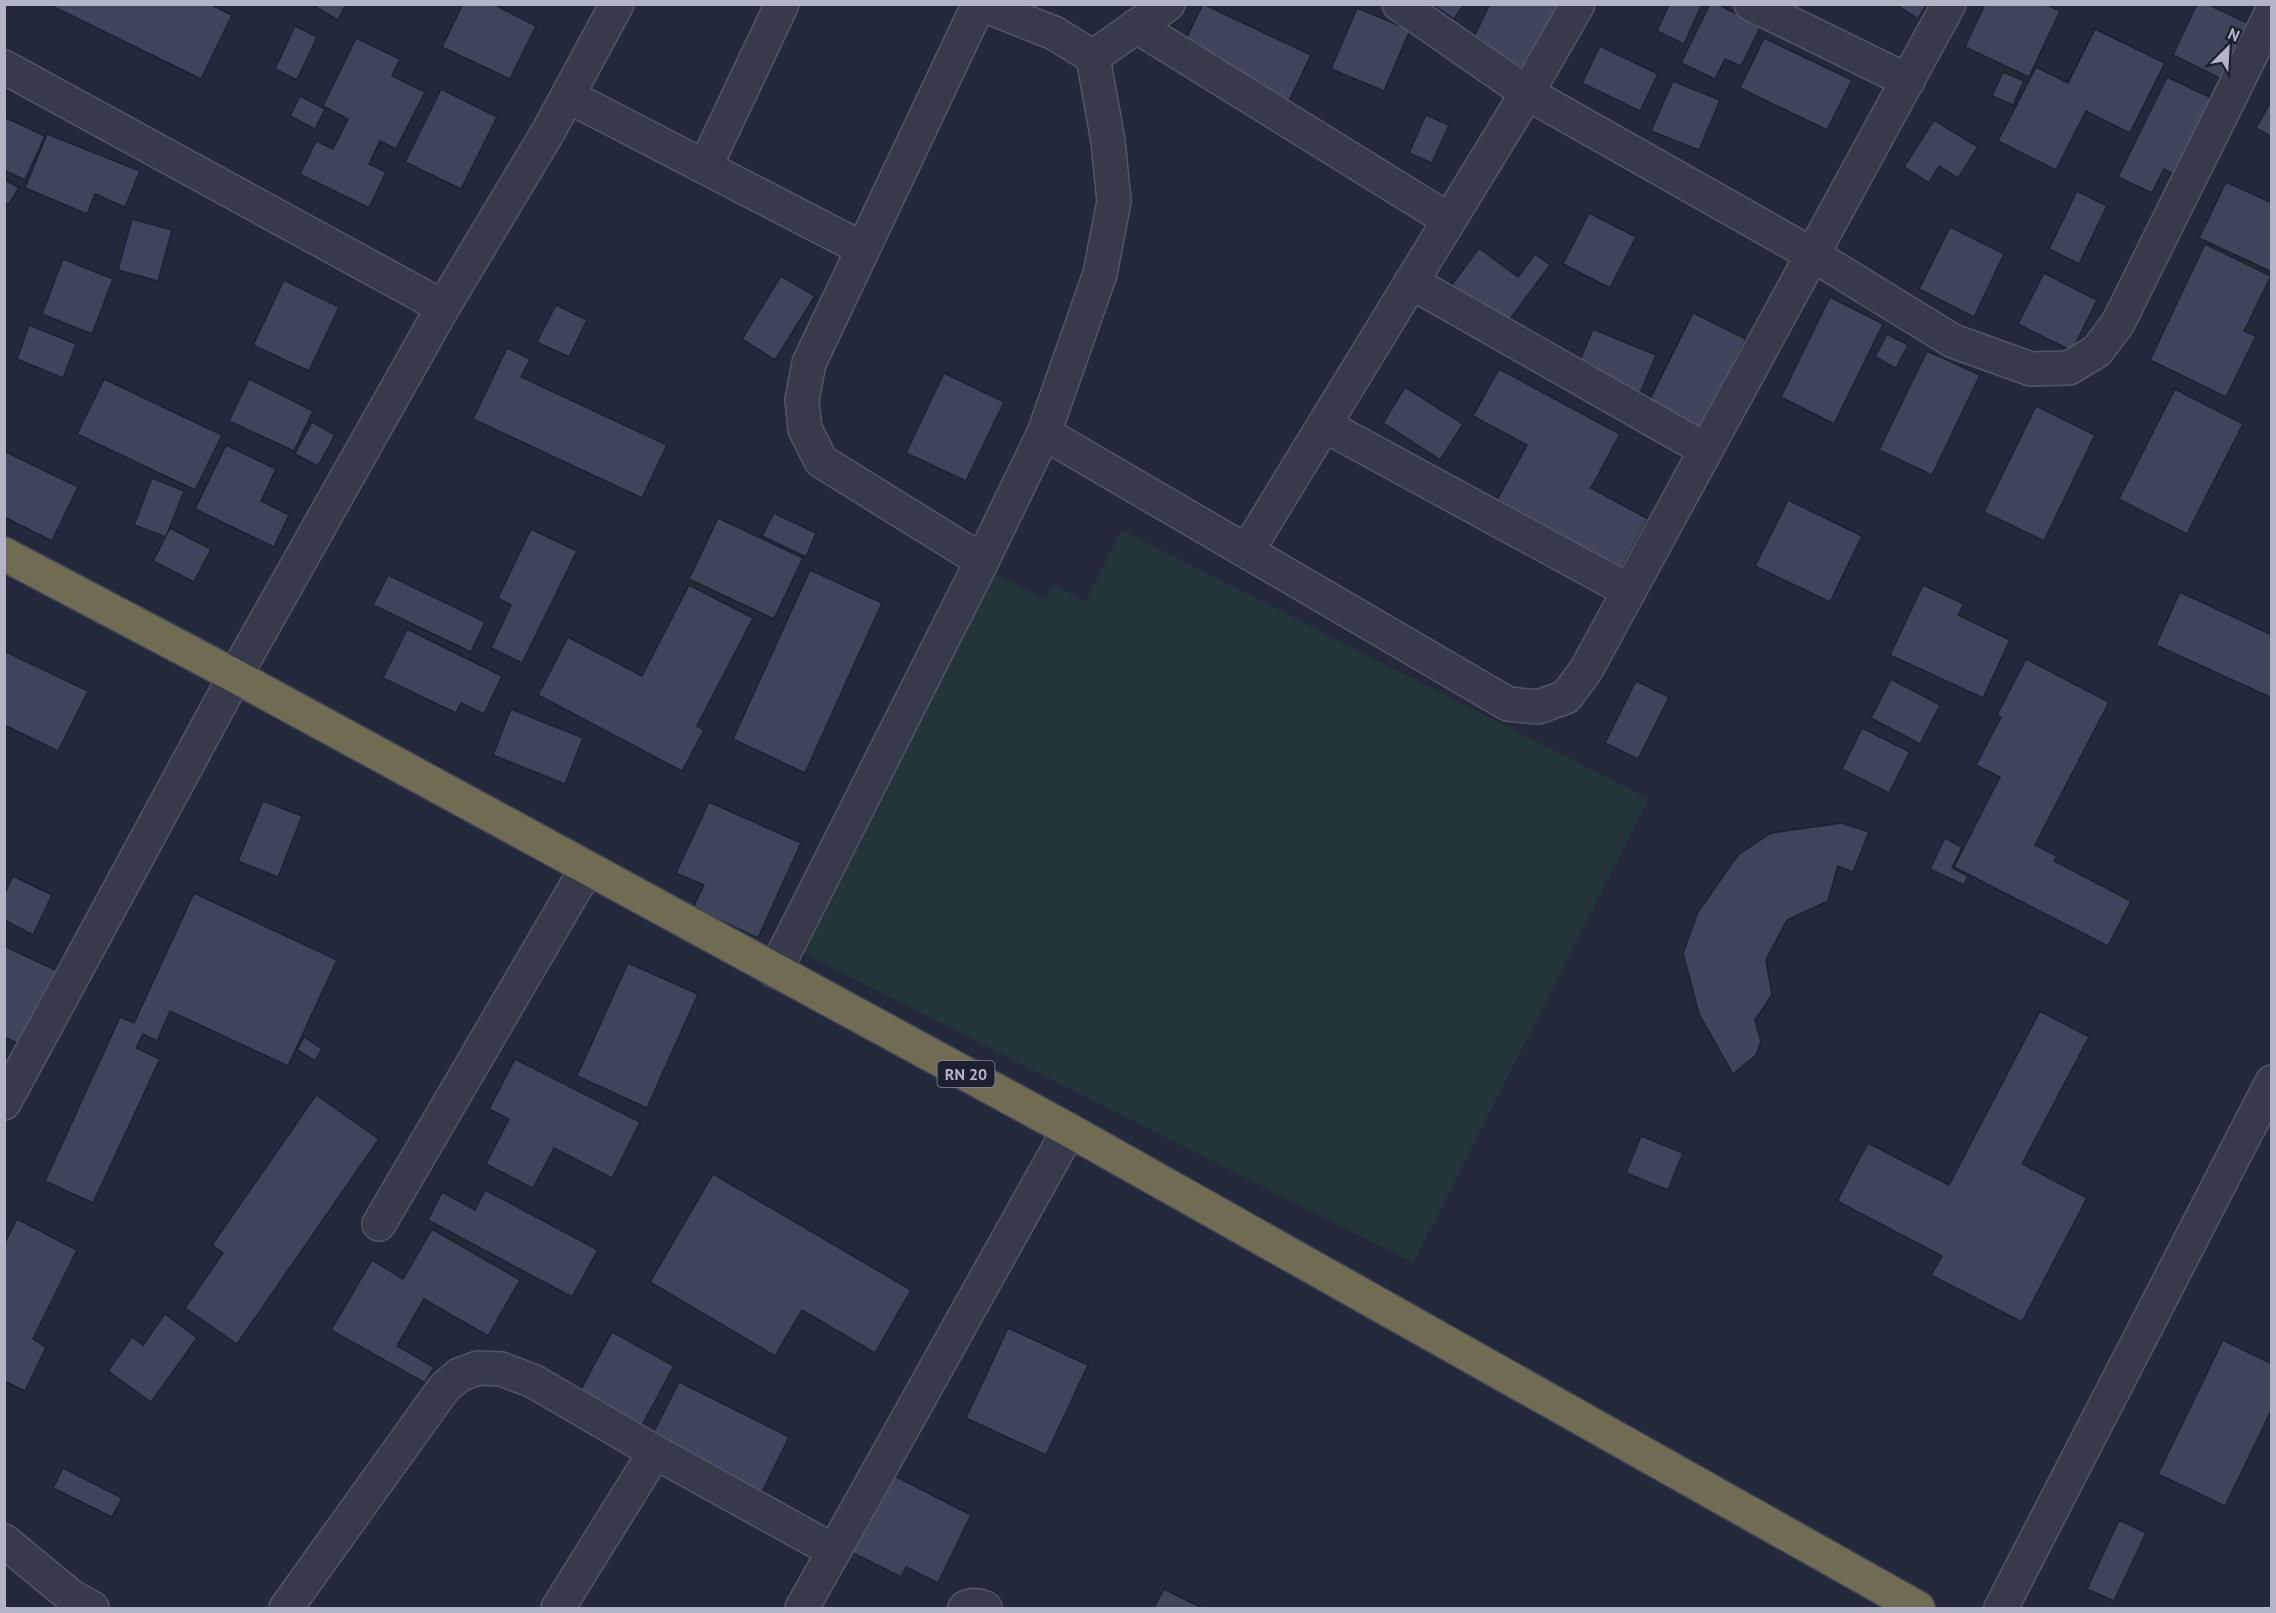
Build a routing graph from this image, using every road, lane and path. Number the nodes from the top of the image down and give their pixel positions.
1 (617, 4) edge
2 (782, 4) edge
3 (980, 4) edge
4 (1168, 4) edge
5 (1399, 4) edge
6 (1578, 4) edge
7 (1750, 4) edge
8 (1949, 4) edge
9 (2271, 12) edge
10 (1136, 26) junction
11 (1093, 57) junction
12 (4, 67) edge
13 (1908, 81) junction
14 (1527, 93) junction
15 (568, 96) junction
16 (705, 167) junction
17 (1449, 220) junction
18 (863, 249) junction
19 (1813, 255) junction
20 (1411, 282) junction
21 (443, 307) junction
22 (1324, 425) junction
23 (1044, 433) junction
24 (1706, 450) junction
25 (1247, 551) junction
26 (4, 554) edge
27 (982, 561) junction
28 (1629, 591) junction
29 (236, 676) junction
30 (587, 868) junction
31 (775, 970) junction
32 (16, 1056) edge
33 (2271, 1082) edge
34 (4, 1103) edge
35 (1069, 1130) junction
36 (379, 1224) dead end
37 (655, 1452) junction
38 (4, 1541) edge
39 (834, 1551) junction
40 (92, 1608) edge
41 (286, 1608) edge
42 (558, 1608) edge
43 (802, 1608) edge
44 (965, 1608) edge
45 (986, 1608) edge
46 (1918, 1608) edge
47 (2001, 1608) edge

1 - 15 street
2 - 16 street
3 - 11 street
3 - 18 street
4 - 10 street
5 - 14 street
6 - 14 street
7 - 13 street
8 - 13 street
9 - 19 street
10 - 11 street
10 - 17 street
11 - 23 street
12 - 21 street
13 - 19 street
14 - 17 street
14 - 19 street
15 - 16 street
15 - 21 street
16 - 18 street
17 - 20 street
18 - 27 street
19 - 24 street
20 - 22 street
20 - 24 street
21 - 29 street
22 - 25 street
22 - 28 street
23 - 25 street
23 - 27 street
24 - 28 street
25 - 28 street
26 - 29 highway, RN 20
27 - 31 street
29 - 30 highway, RN 20
29 - 32 street
30 - 31 highway, RN 20
30 - 36 street
31 - 35 highway, RN 20
32 - 34 street
33 - 47 street
35 - 39 street
35 - 46 highway, RN 20
37 - 39 street
37 - 41 street
37 - 42 street
38 - 40 street
39 - 43 street
44 - 45 street

